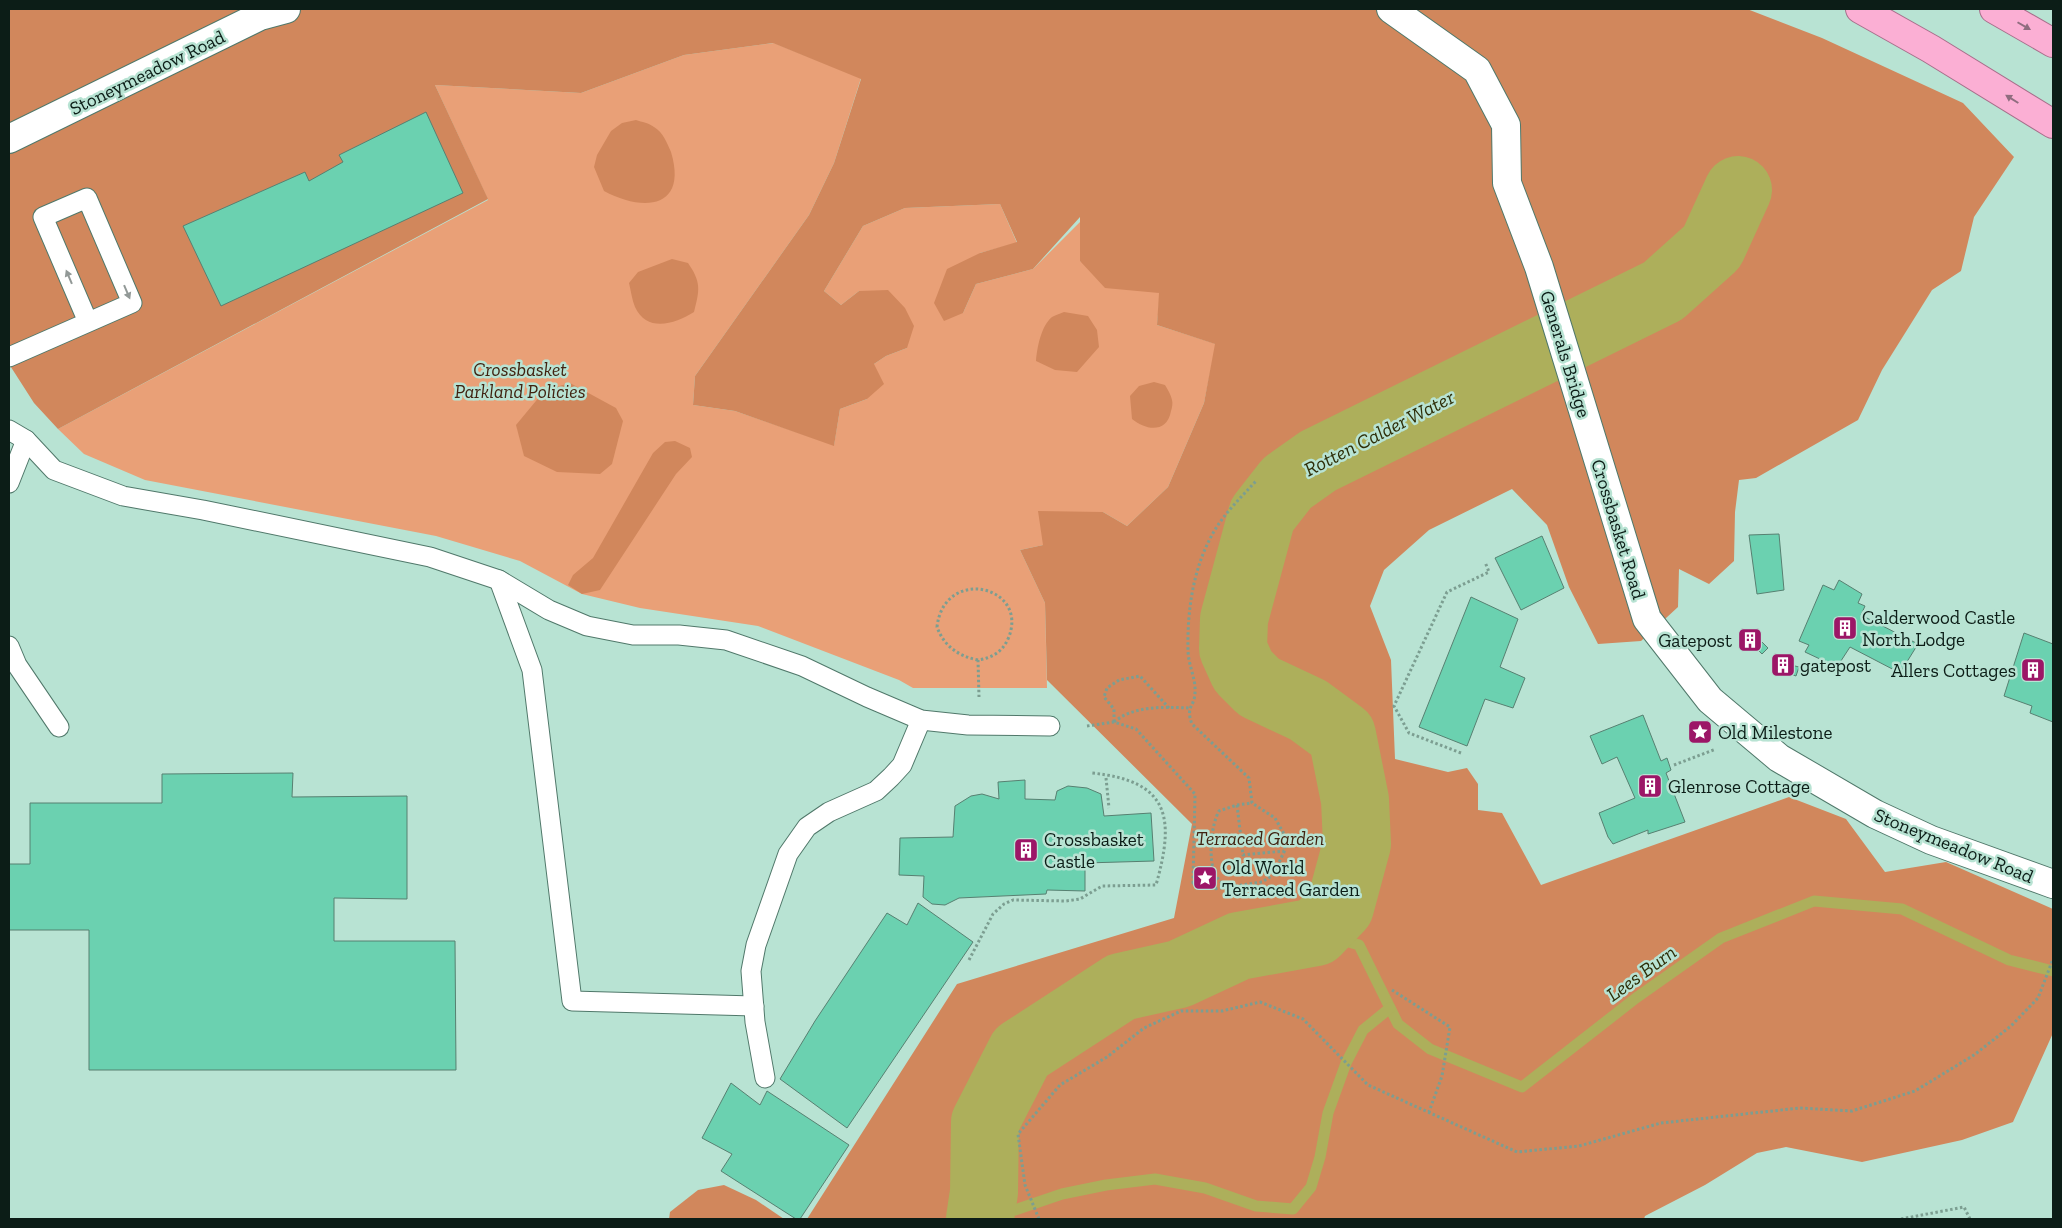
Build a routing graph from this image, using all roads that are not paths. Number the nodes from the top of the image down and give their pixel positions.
1 (286, 9) edge
2 (1391, 9) edge
3 (1860, 9) edge
4 (1994, 9) edge
5 (2053, 43) edge
6 (2053, 124) edge
7 (9, 139) edge
8 (88, 322) junction
9 (9, 357) edge
10 (9, 430) edge
11 (26, 440) junction
12 (1592, 440) joint
13 (9, 483) edge
14 (499, 580) junction
15 (1647, 619) joint
16 (9, 646) edge
17 (921, 720) junction
18 (1050, 726) dead end
19 (60, 727) dead end
20 (2053, 884) edge
21 (754, 1006) junction
22 (765, 1078) dead end

1 - 7 street, Stoneymeadow Road
2 - 12 street, Generals Bridge
6 -> 3 highway
4 -> 5 highway
8 -> 8 lane
8 - 9 lane
10 - 11 lane
11 - 13 lane
11 - 14 lane
12 - 15 street, Crossbasket Road
14 - 17 lane
14 - 21 lane
15 - 20 street, Stoneymeadow Road
16 - 19 lane
17 - 18 lane
17 - 21 lane
21 - 22 lane

